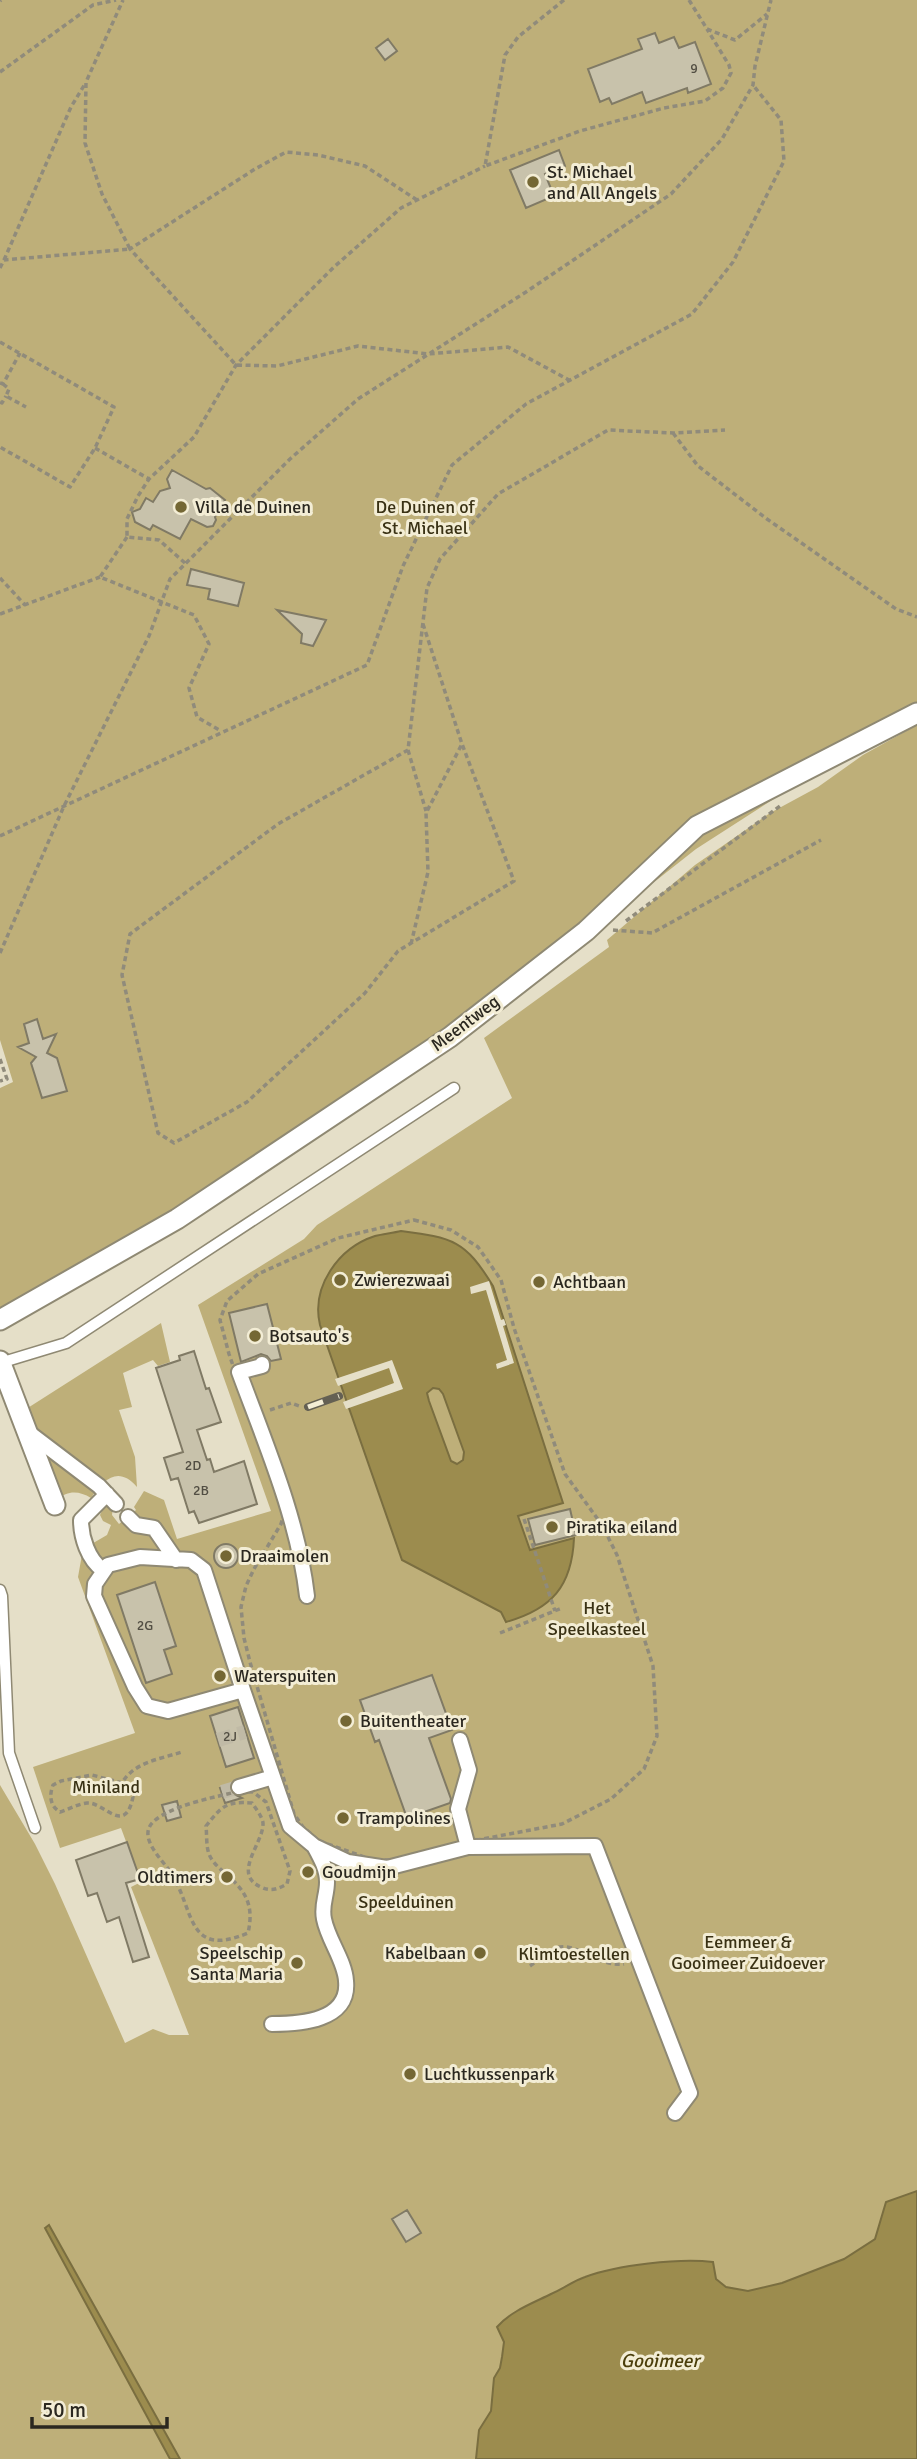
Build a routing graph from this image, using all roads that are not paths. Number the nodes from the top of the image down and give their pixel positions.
1 (917, 713) edge
2 (454, 1088) dead end
3 (0, 1320) edge
4 (0, 1362) edge
5 (262, 1364) dead end
6 (27, 1432) junction
7 (55, 1505) dead end
8 (128, 1517) dead end
9 (176, 1560) junction
10 (103, 1570) junction
11 (0, 1590) edge
12 (307, 1596) dead end
13 (243, 1690) junction
14 (460, 1740) dead end
15 (273, 1777) junction
16 (239, 1787) tunnel mouth
17 (35, 1828) dead end
18 (468, 1844) junction
19 (314, 1846) junction
20 (272, 2024) dead end
21 (675, 2113) dead end

1 - 3 street, Meentweg
2 - 4 lane
4 - 6 street
5 - 12 street
6 - 7 street
6 - 10 street
8 - 9 street
9 - 10 street
9 - 13 street
10 - 13 street
11 - 17 lane
13 - 15 street
14 - 18 street
15 - 16 street
15 - 19 street
18 - 19 street
18 - 21 street
19 - 20 street

